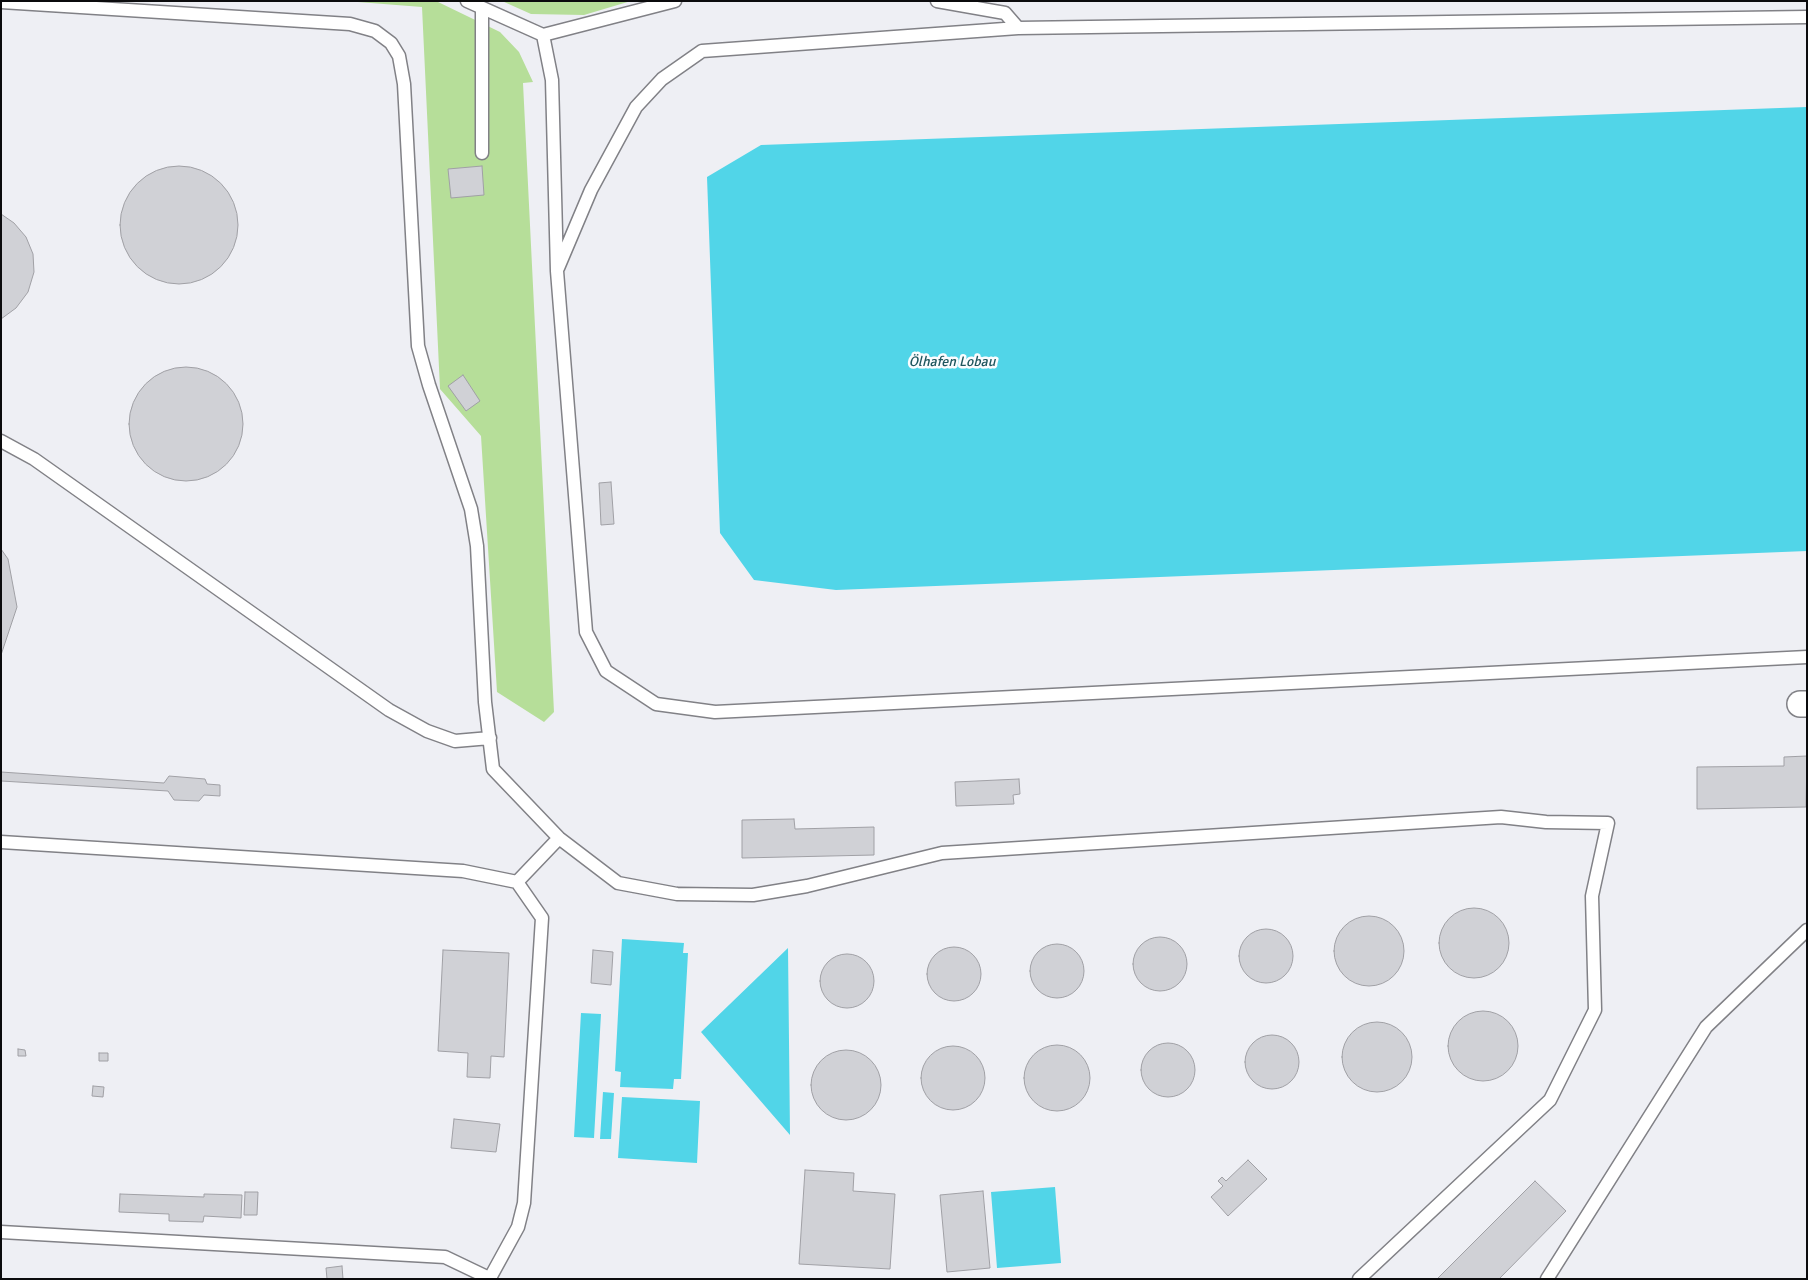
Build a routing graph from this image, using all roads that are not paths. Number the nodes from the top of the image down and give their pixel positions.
1 (467, 1) edge
2 (674, 1) edge
3 (937, 1) edge
4 (1, 2) edge
5 (41, 3) edge
6 (482, 8) junction
7 (1807, 17) edge
8 (1018, 28) junction
9 (543, 35) junction
10 (482, 153) dead end
11 (557, 271) junction
12 (1, 441) edge
13 (1807, 657) edge
14 (490, 738) junction
15 (559, 838) junction
16 (1, 842) edge
17 (517, 882) junction
18 (1807, 930) edge
19 (1, 1232) edge
20 (490, 1278) edge
21 (1359, 1279) edge
22 (1547, 1279) edge

1 - 6 lane
2 - 9 lane
3 - 8 lane
4 - 5 lane
5 - 14 lane
6 - 9 lane
6 - 10 lane
7 - 8 lane
8 - 11 lane
9 - 11 lane
11 - 13 lane
12 - 14 lane
14 - 15 lane
15 - 17 lane
15 - 21 lane
16 - 17 lane
17 - 20 lane
18 - 22 lane
19 - 20 lane

